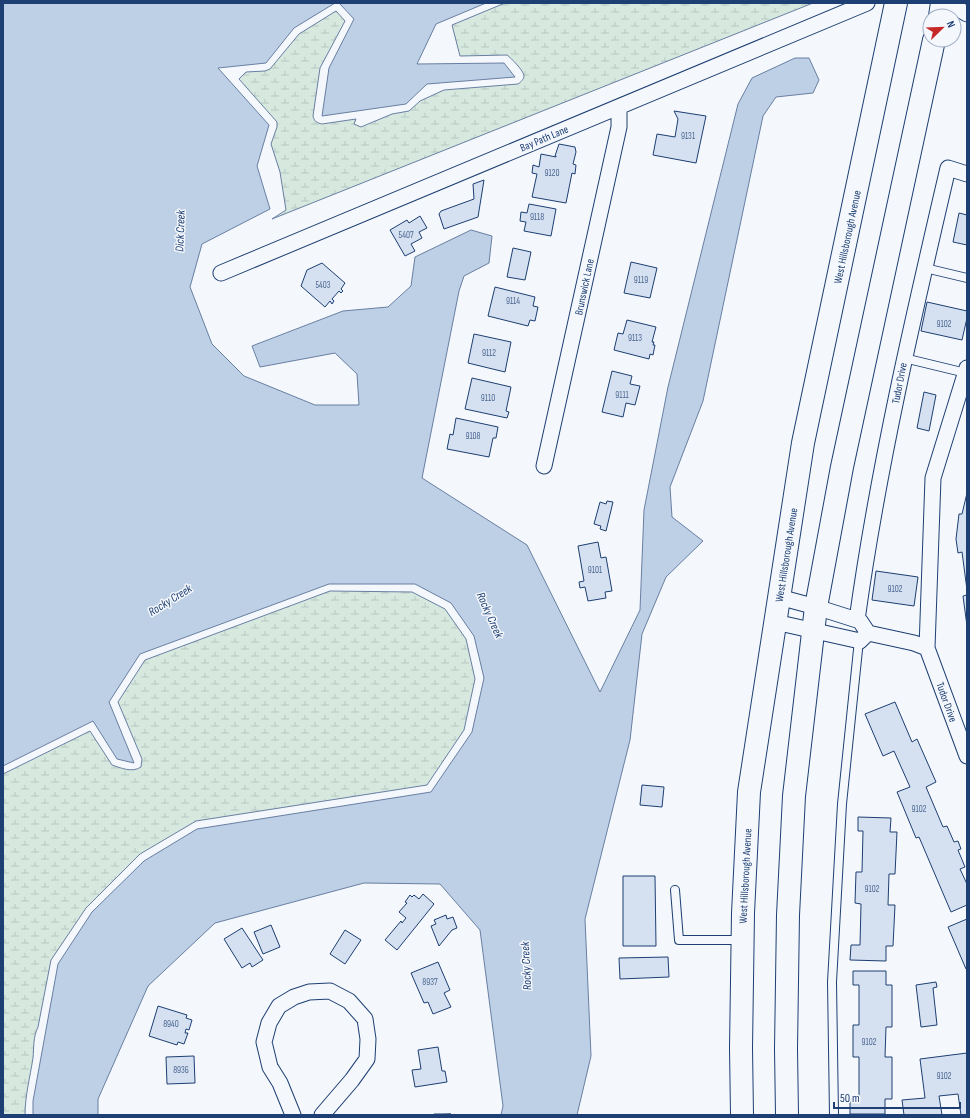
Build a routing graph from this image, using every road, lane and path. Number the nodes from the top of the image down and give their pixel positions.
1 (867, 3) edge
2 (896, 3) edge
3 (948, 3) edge
4 (967, 14) edge
5 (932, 48) edge
6 (620, 107) junction
7 (967, 174) edge
8 (925, 268) junction
9 (221, 273) dead end
10 (967, 278) edge
11 (904, 358) junction
12 (966, 371) edge
13 (544, 466) dead end
14 (779, 597) junction
15 (816, 607) junction
16 (857, 620) junction
17 (775, 622) junction
18 (813, 631) junction
19 (864, 637) junction
20 (927, 648) junction
21 (967, 756) edge
22 (675, 890) dead end
23 (742, 940) junction
24 (293, 1115) edge
25 (322, 1115) edge
26 (742, 1115) edge
27 (787, 1115) edge
28 (834, 1115) edge

1 - 6 street, Bay Path Lane
2 - 14 main road, West Hillsborough Avenue
3 - 4 street
5 - 15 main road
6 - 9 street, Bay Path Lane
6 - 13 street, Brunswick Lane
7 - 8 street, Tudor Drive
8 - 10 lane
8 - 11 street, Tudor Drive
11 - 12 lane
11 - 16 street, Tudor Drive
12 - 20 street, Tudor Drive
14 - 15 street
14 - 17 main road, West Hillsborough Avenue
15 - 16 street
15 - 18 main road
16 - 19 street
17 - 18 street
17 - 23 main road, West Hillsborough Avenue
18 - 19 street
18 - 27 main road
19 - 20 street
19 - 28 lane
20 - 21 street, Tudor Drive
22 - 23 lane
23 - 26 main road, West Hillsborough Avenue
24 - 25 street

